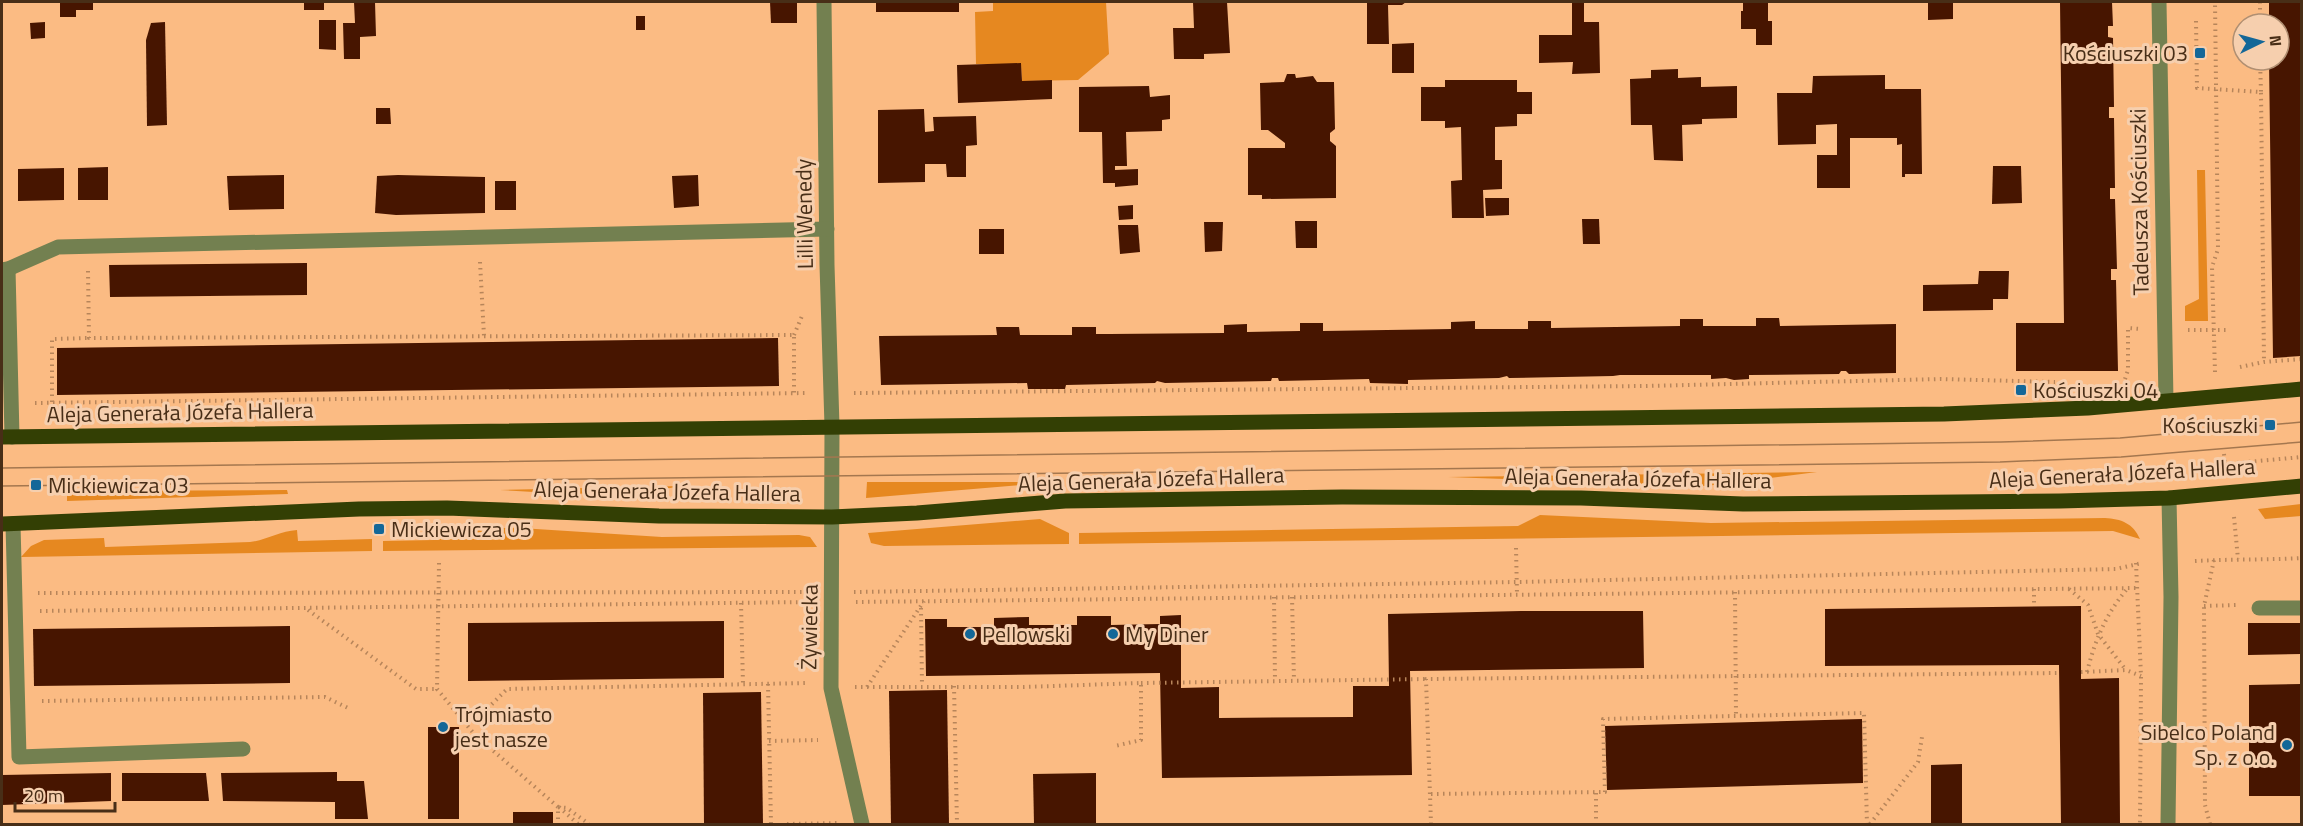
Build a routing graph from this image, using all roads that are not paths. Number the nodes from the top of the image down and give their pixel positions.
1 (824, 2) edge
2 (2159, 2) edge
3 (827, 229) junction
4 (5, 270) edge
5 (2301, 389) edge
6 (2166, 401) junction
7 (832, 426) junction
8 (7, 437) edge
9 (2301, 486) edge
10 (2169, 498) junction
11 (832, 517) junction
12 (7, 524) edge
13 (2259, 608) road end
14 (2301, 608) edge
15 (243, 749) dead end
16 (862, 825) edge
17 (2168, 825) edge

1 - 3 street, Lilli Wenedy
2 - 6 street, Tadeusza Kościuszki
3 - 4 street
3 - 7 street, Lilli Wenedy
4 - 8 street
5 - 6 main road, Aleja Generała Józefa Hallera
6 - 7 main road, Aleja Generała Józefa Hallera
7 - 8 main road, Aleja Generała Józefa Hallera
7 - 11 street, Żywiecka
9 - 10 main road, Aleja Generała Józefa Hallera
10 - 11 main road, Aleja Generała Józefa Hallera
10 - 17 street
11 - 12 main road, Aleja Generała Józefa Hallera
11 - 16 street, Żywiecka
12 - 15 street
13 - 14 street

